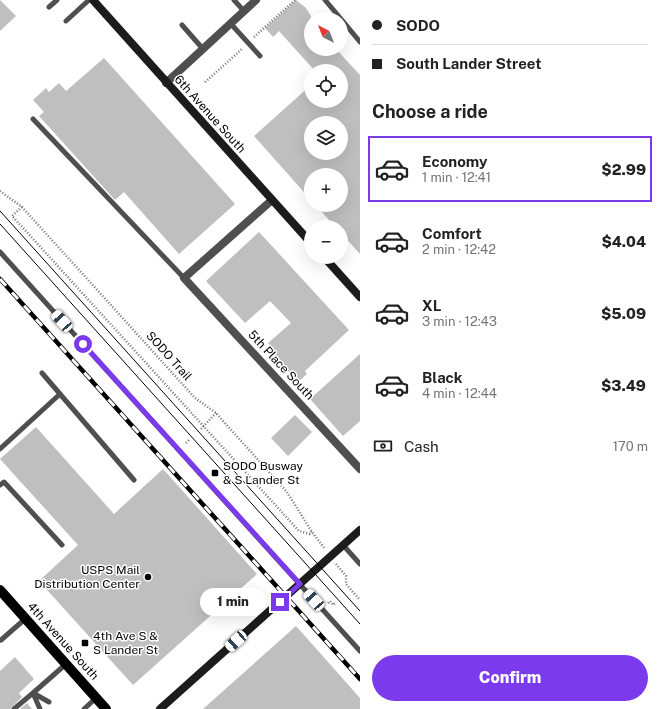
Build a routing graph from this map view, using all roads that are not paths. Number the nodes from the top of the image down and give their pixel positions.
1 (57, 0) edge
2 (89, 0) edge
3 (93, 0) edge
4 (234, 0) edge
5 (256, 0) edge
6 (325, 0) edge
7 (49, 7) dead end
8 (244, 11) junction
9 (335, 12) edge
10 (66, 21) dead end
11 (231, 24) junction
12 (182, 25) dead end
13 (348, 27) edge
14 (360, 42) edge
15 (203, 49) junction
16 (260, 56) dead end
17 (166, 83) junction
18 (33, 119) dead end
19 (272, 200) junction
20 (304, 235) edge
21 (0, 252) edge
22 (330, 264) edge
23 (184, 278) junction
24 (360, 297) edge
25 (42, 374) dead end
26 (60, 394) junction
27 (0, 449) edge
28 (360, 469) edge
29 (134, 480) dead end
30 (1, 481) edge
31 (360, 530) edge
32 (62, 545) dead end
33 (343, 546) junction
34 (360, 564) edge
35 (300, 584) junction
36 (2, 596) edge
37 (25, 618) junction
38 (1, 640) edge
39 (360, 651) edge
40 (66, 664) junction
41 (33, 693) junction
42 (96, 698) junction
43 (49, 702) dead end
44 (14, 709) edge
45 (40, 709) edge
46 (84, 709) edge
47 (106, 709) edge
48 (160, 709) edge

1 - 7 lane
2 - 10 lane
3 - 17 street, 6th Avenue South
4 - 8 lane
5 - 8 street
6 - 9 lane
8 - 11 street
11 - 15 street
11 - 16 lane
12 - 15 lane
13 - 14 lane
15 - 17 street
17 - 19 street, 6th Avenue South
18 - 23 lane
19 - 20 street, 6th Avenue South
19 - 23 street
21 - 35 lane
22 - 24 street
23 - 28 street, 5th Place South
25 - 26 lane
26 - 27 lane
26 - 29 lane
30 - 32 lane
31 - 33 street
33 - 34 lane
33 - 35 street
35 - 39 lane
35 - 48 street
36 - 37 main road, 4th Avenue South
37 - 38 lane
37 - 40 main road, 4th Avenue South
40 - 41 lane
40 - 42 main road, 4th Avenue South
41 - 43 lane
41 - 44 lane
41 - 45 lane
42 - 46 lane
42 - 47 main road, 4th Avenue South

